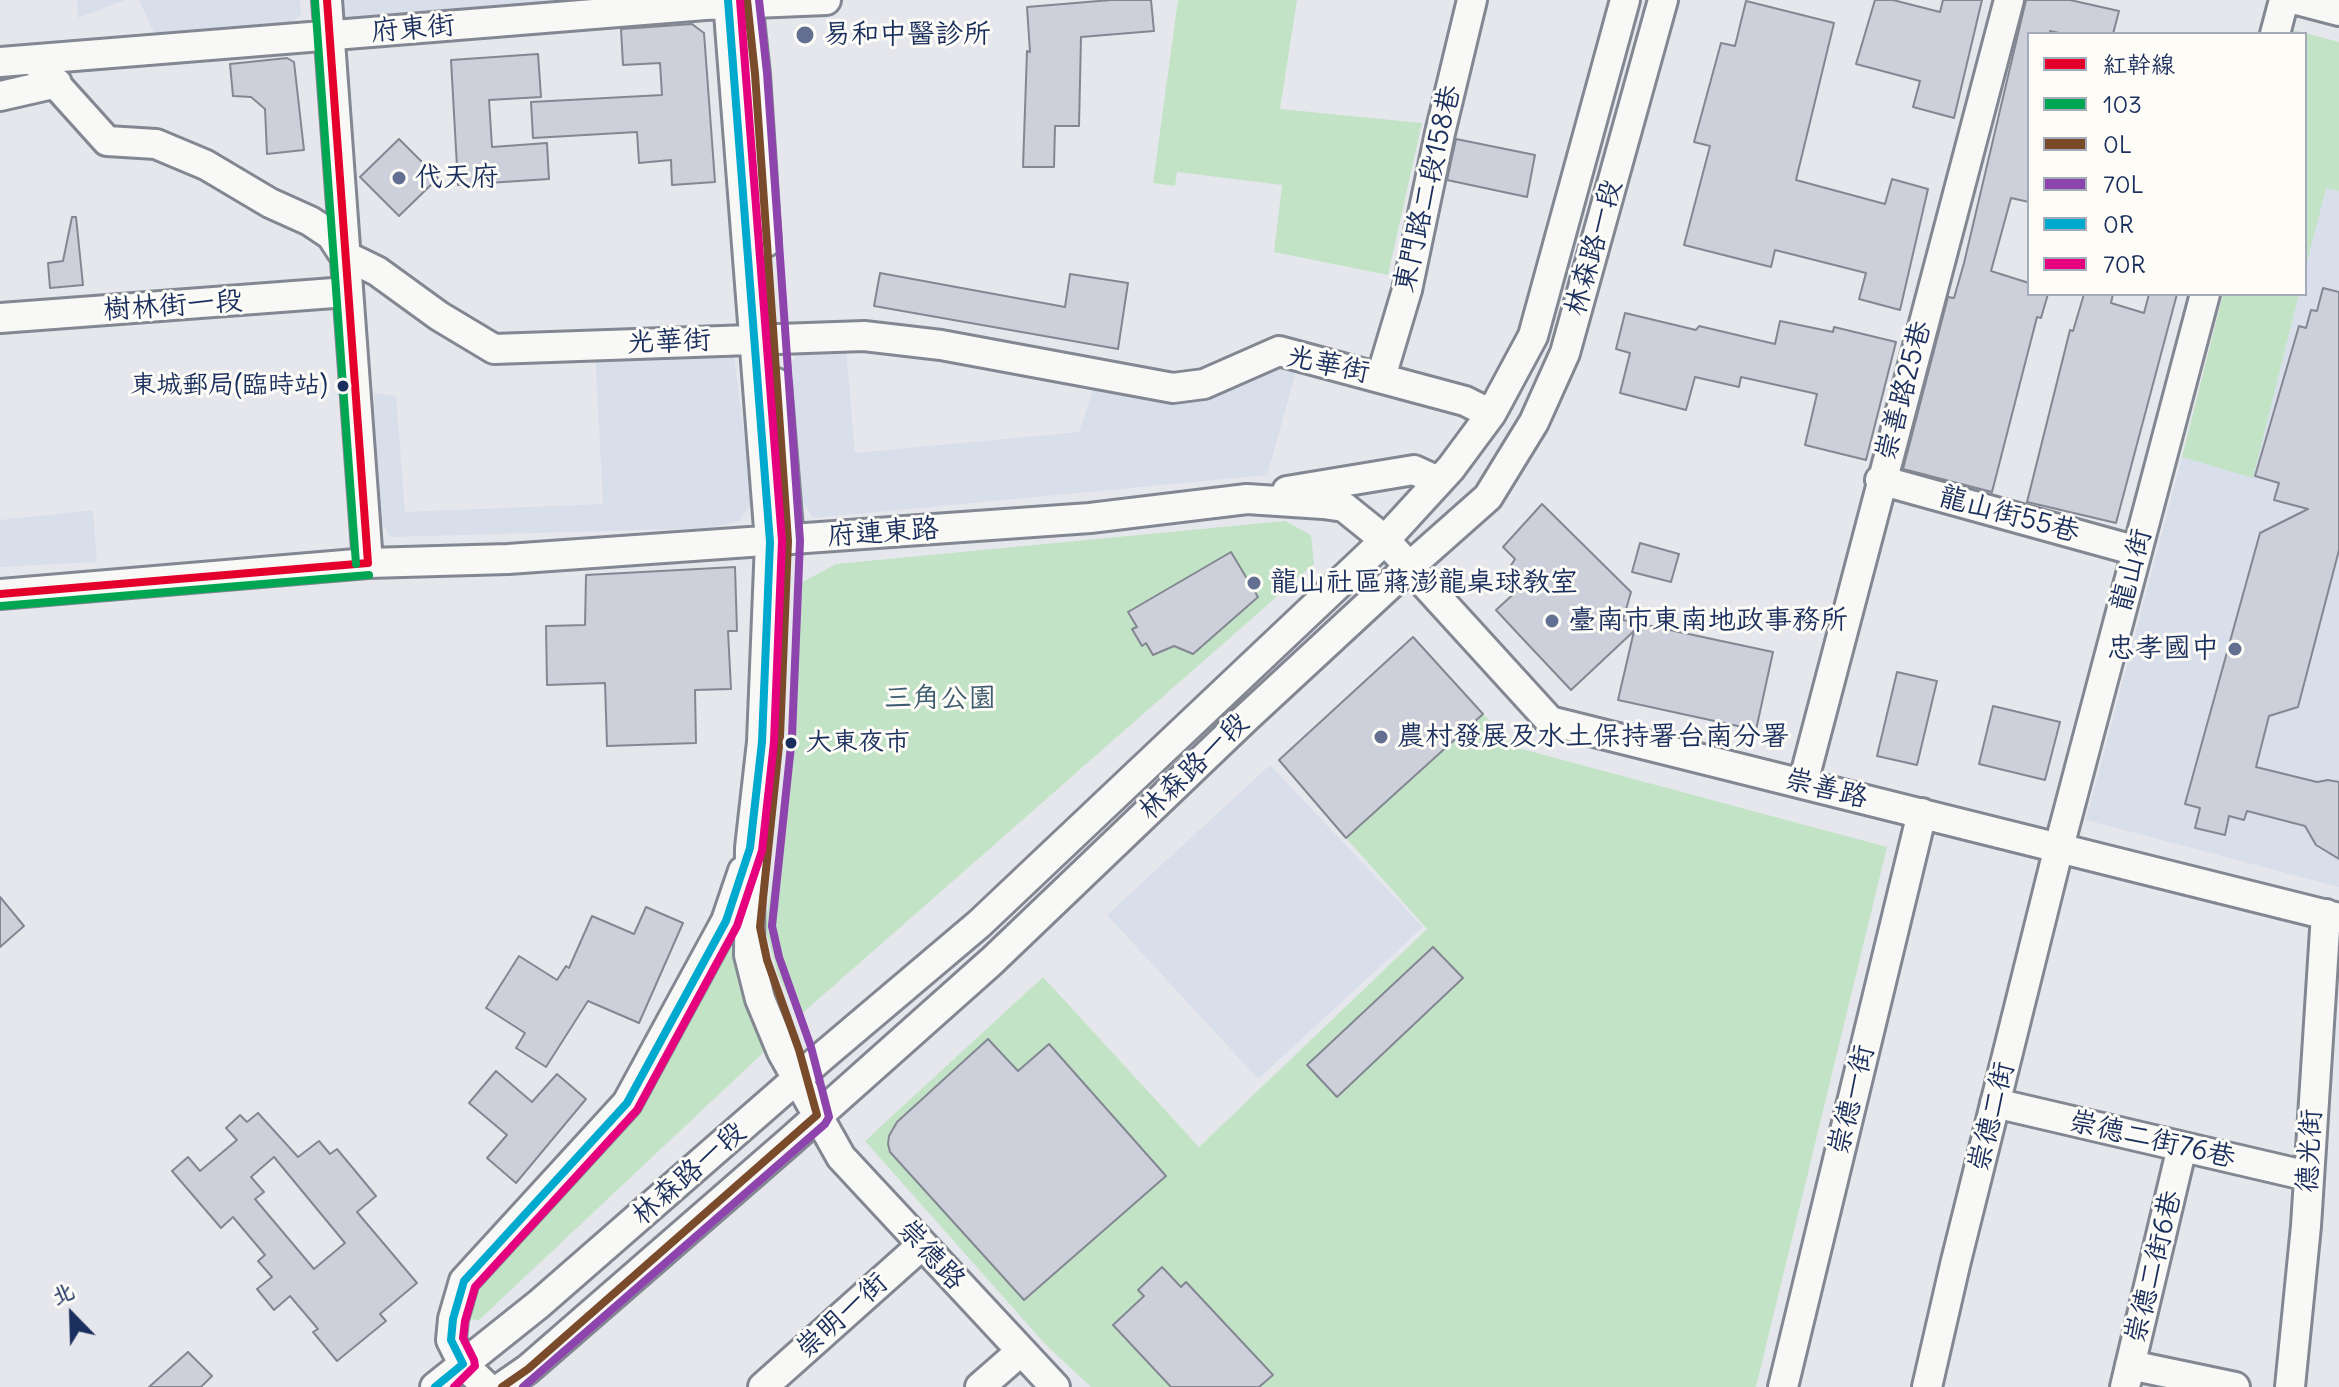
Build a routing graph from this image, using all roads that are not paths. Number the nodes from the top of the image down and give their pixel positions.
1 (327, 0) edge
2 (826, 0) edge
3 (1472, 0) edge
4 (1625, 0) edge
5 (1663, 0) edge
6 (2009, 0) edge
7 (2284, 0) edge
8 (2297, 0) edge
9 (738, 2) edge
10 (2339, 11) edge
11 (2276, 32) edge
12 (330, 37) junction
13 (34, 60) junction
14 (0, 62) edge
15 (57, 83) junction
16 (0, 96) edge
17 (344, 255) junction
18 (347, 292) junction
19 (2204, 296) edge
20 (0, 318) edge
21 (763, 338) junction
22 (1381, 377) junction
23 (1491, 414) junction
24 (1880, 480) junction
25 (1438, 481) junction
26 (1247, 499) junction
27 (1385, 540) junction
28 (779, 541) junction
29 (2137, 551) junction
30 (368, 563) junction
31 (1409, 567) junction
32 (0, 594) edge
33 (1803, 783) junction
34 (1922, 813) junction
35 (2059, 847) junction
36 (750, 848) junction
37 (2332, 916) edge
38 (802, 1076) junction
39 (1995, 1103) junction
40 (817, 1115) junction
41 (2182, 1147) junction
42 (2308, 1176) junction
43 (922, 1245) junction
44 (1020, 1352) junction
45 (463, 1364) junction
46 (2128, 1376) edge
47 (409, 1387) edge
48 (435, 1387) edge
49 (487, 1387) edge
50 (502, 1387) edge
51 (763, 1387) edge
52 (980, 1387) edge
53 (1055, 1387) edge
54 (1783, 1387) edge
55 (1927, 1387) edge
56 (2235, 1387) edge
57 (2290, 1387) edge

1 - 12 street
2 - 9 street, 府東街
3 - 22 street, 東門路二段158巷
4 - 23 street, 林森路一段
5 - 31 street, 林森路一段
6 - 24 street, 崇善路25巷
7 - 11 street
8 - 10 street
9 - 12 street, 府東街
9 - 21 street
12 - 13 street, 府東街
12 - 17 street
13 - 14 street, 府東街
13 - 15 street, 光華街
15 - 16 street
15 - 17 street, 光華街
17 - 18 street
17 - 21 street, 光華街
18 - 20 street, 樹林街一段
18 - 30 street
19 - 29 street, 龍山街
21 - 22 street, 光華街
21 - 28 street
22 - 23 street, 光華街
23 - 25 street, 林森路一段
24 - 29 street, 龍山街55巷
24 - 33 street, 崇善路25巷
25 - 26 street
25 - 27 street, 林森路一段
26 - 27 street, 府連東路
26 - 28 street, 府連東路
27 - 31 street, 崇善路
27 - 38 street, 林森路一段
28 - 30 street, 府連東路
28 - 36 street
28 - 38 street
29 - 35 street, 龍山街
30 - 32 street, 府連東路
31 - 33 street, 崇善路
31 - 40 street, 林森路一段
33 - 34 street, 崇善路
34 - 35 street, 崇善路
34 - 54 street, 崇德一街
35 - 37 street, 崇善路
35 - 39 street, 崇德二街
36 - 38 street
36 - 45 street
37 - 42 street, 德光街
38 - 40 street, 崇德路
38 - 45 street, 林森路一段
39 - 41 street, 崇德二街76巷
39 - 55 street, 崇德二街
40 - 43 street, 崇德路
40 - 50 street, 林森路一段
41 - 42 street, 崇德二街76巷
41 - 46 street, 崇德二街6巷
42 - 57 street, 德光街
43 - 44 street, 崇德路
43 - 51 street, 崇明一街
44 - 52 street
44 - 53 street, 崇德路
45 - 47 street, 林森路一段
45 - 48 street, 林森路一段
45 - 49 street
46 - 56 street

